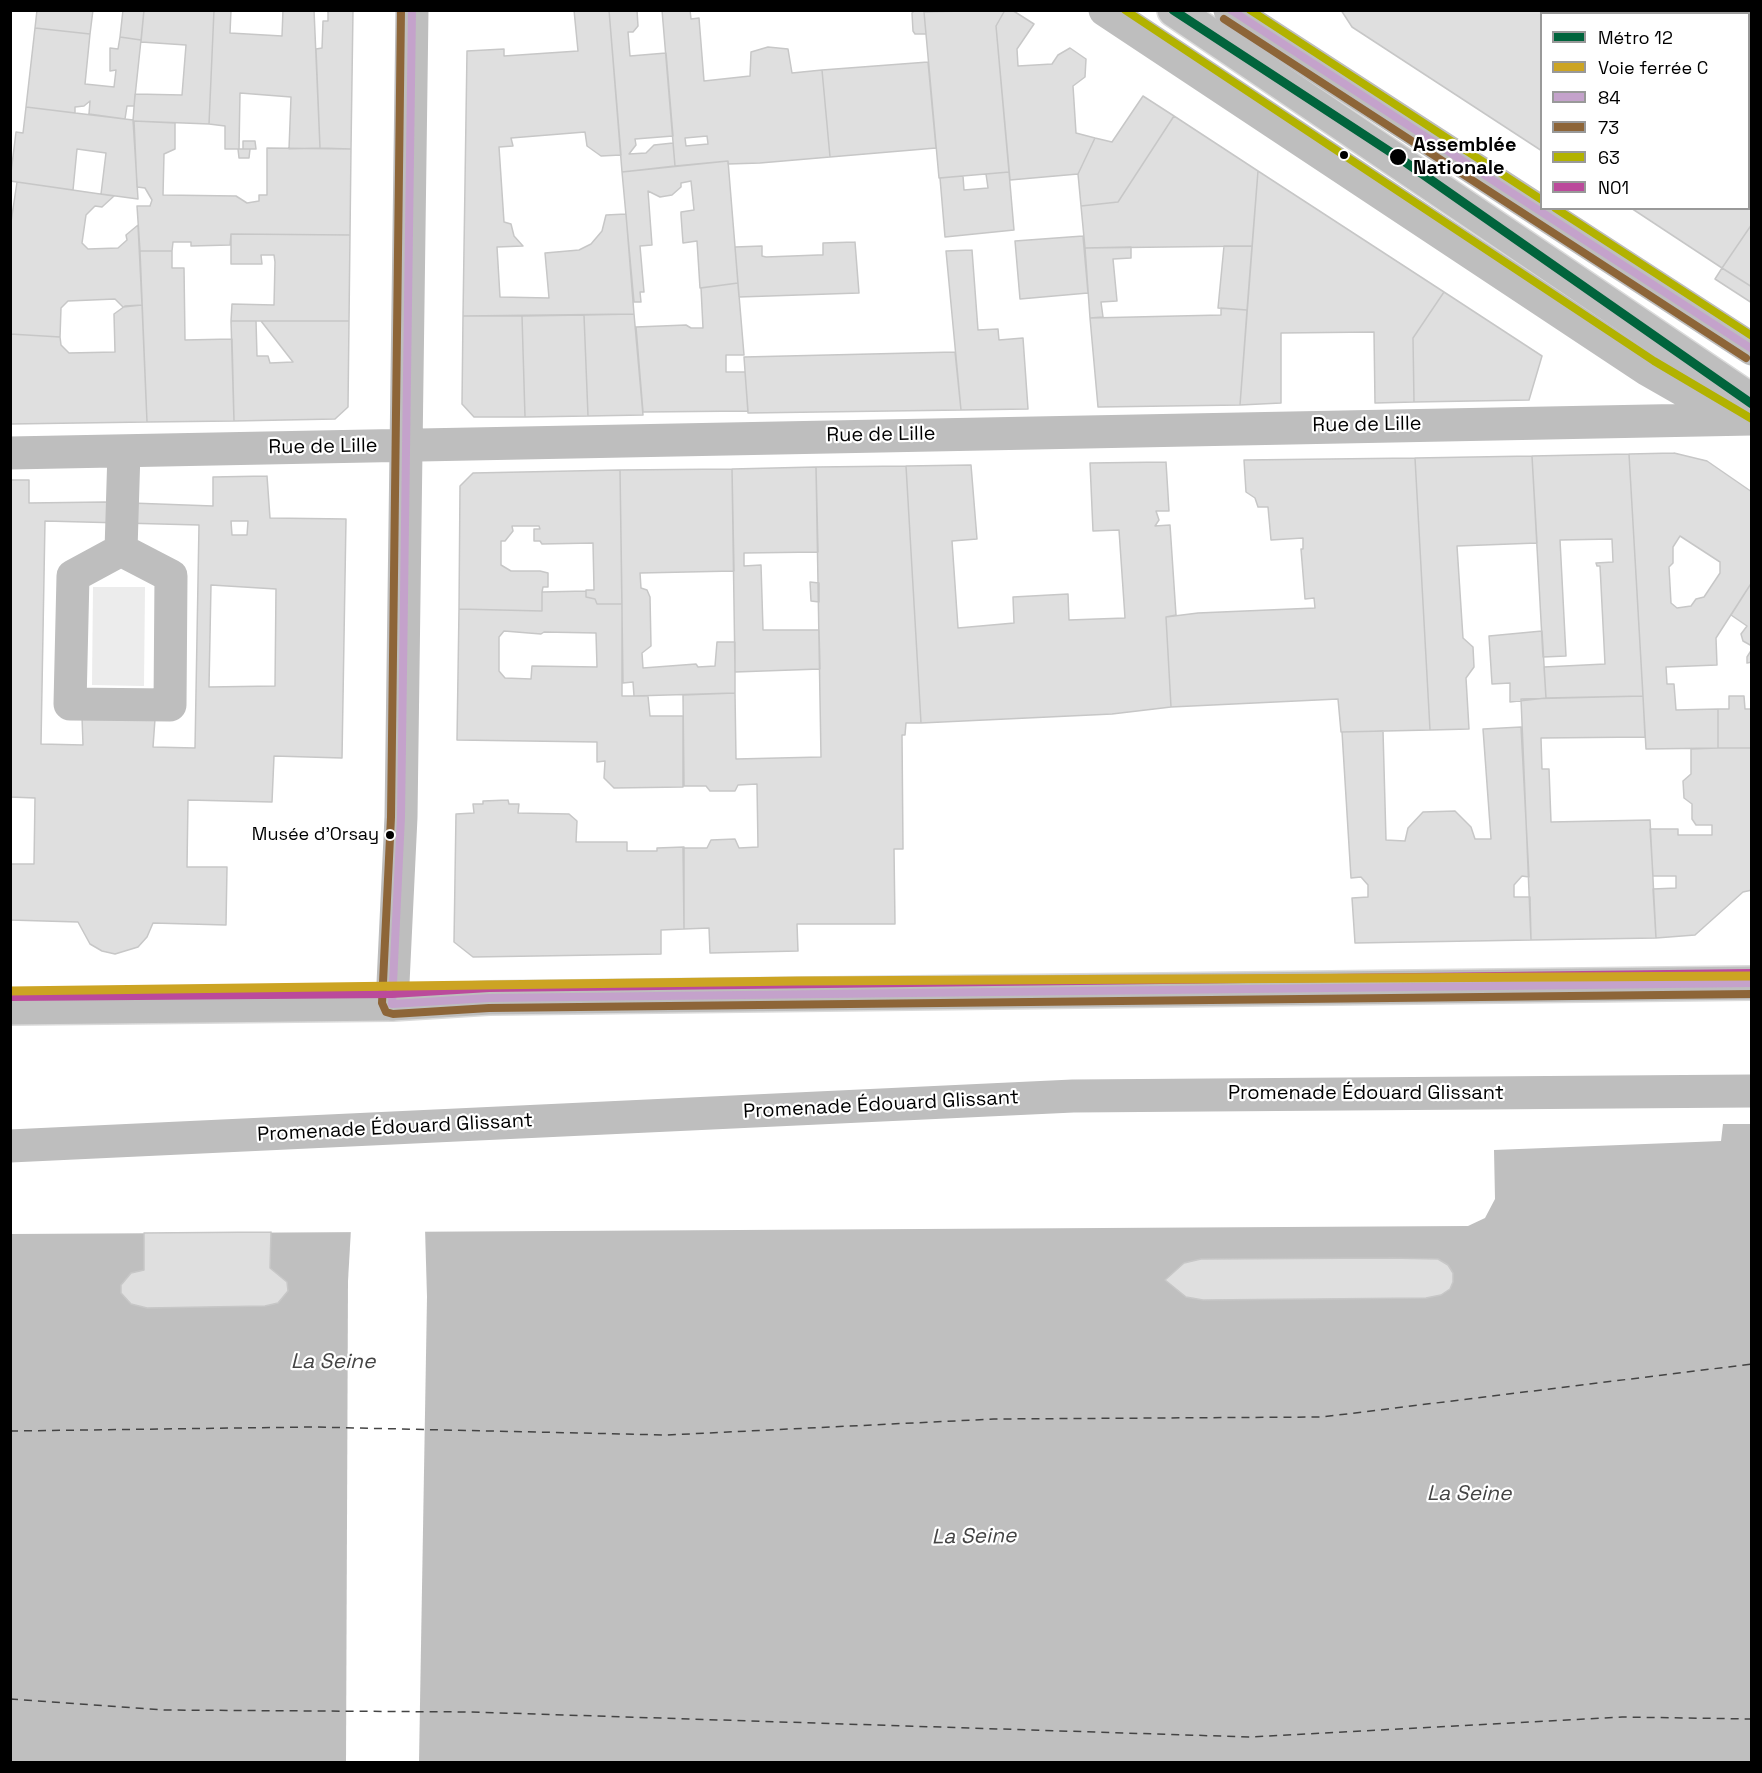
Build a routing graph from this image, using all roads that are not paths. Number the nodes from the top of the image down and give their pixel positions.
1 (412, 10) edge
2 (1105, 10) edge
3 (1173, 10) edge
4 (1230, 10) edge
5 (1752, 349) edge
6 (1747, 417) edge
7 (406, 447) junction
8 (124, 451) junction
9 (10, 453) edge
10 (121, 550) junction
11 (1752, 983) edge
12 (392, 1004) junction
13 (10, 1008) edge
14 (1752, 1091) edge
15 (10, 1146) edge

1 - 7 street
2 - 6 street
3 - 6 street
4 - 5 street
6 - 7 street, Rue de Lille
7 - 8 street, Rue de Lille
7 - 12 street
8 - 9 street, Rue de Lille
8 - 10 street
10 - 10 street
11 - 12 street
12 - 13 street
14 - 15 street, Promenade Édouard Glissant

